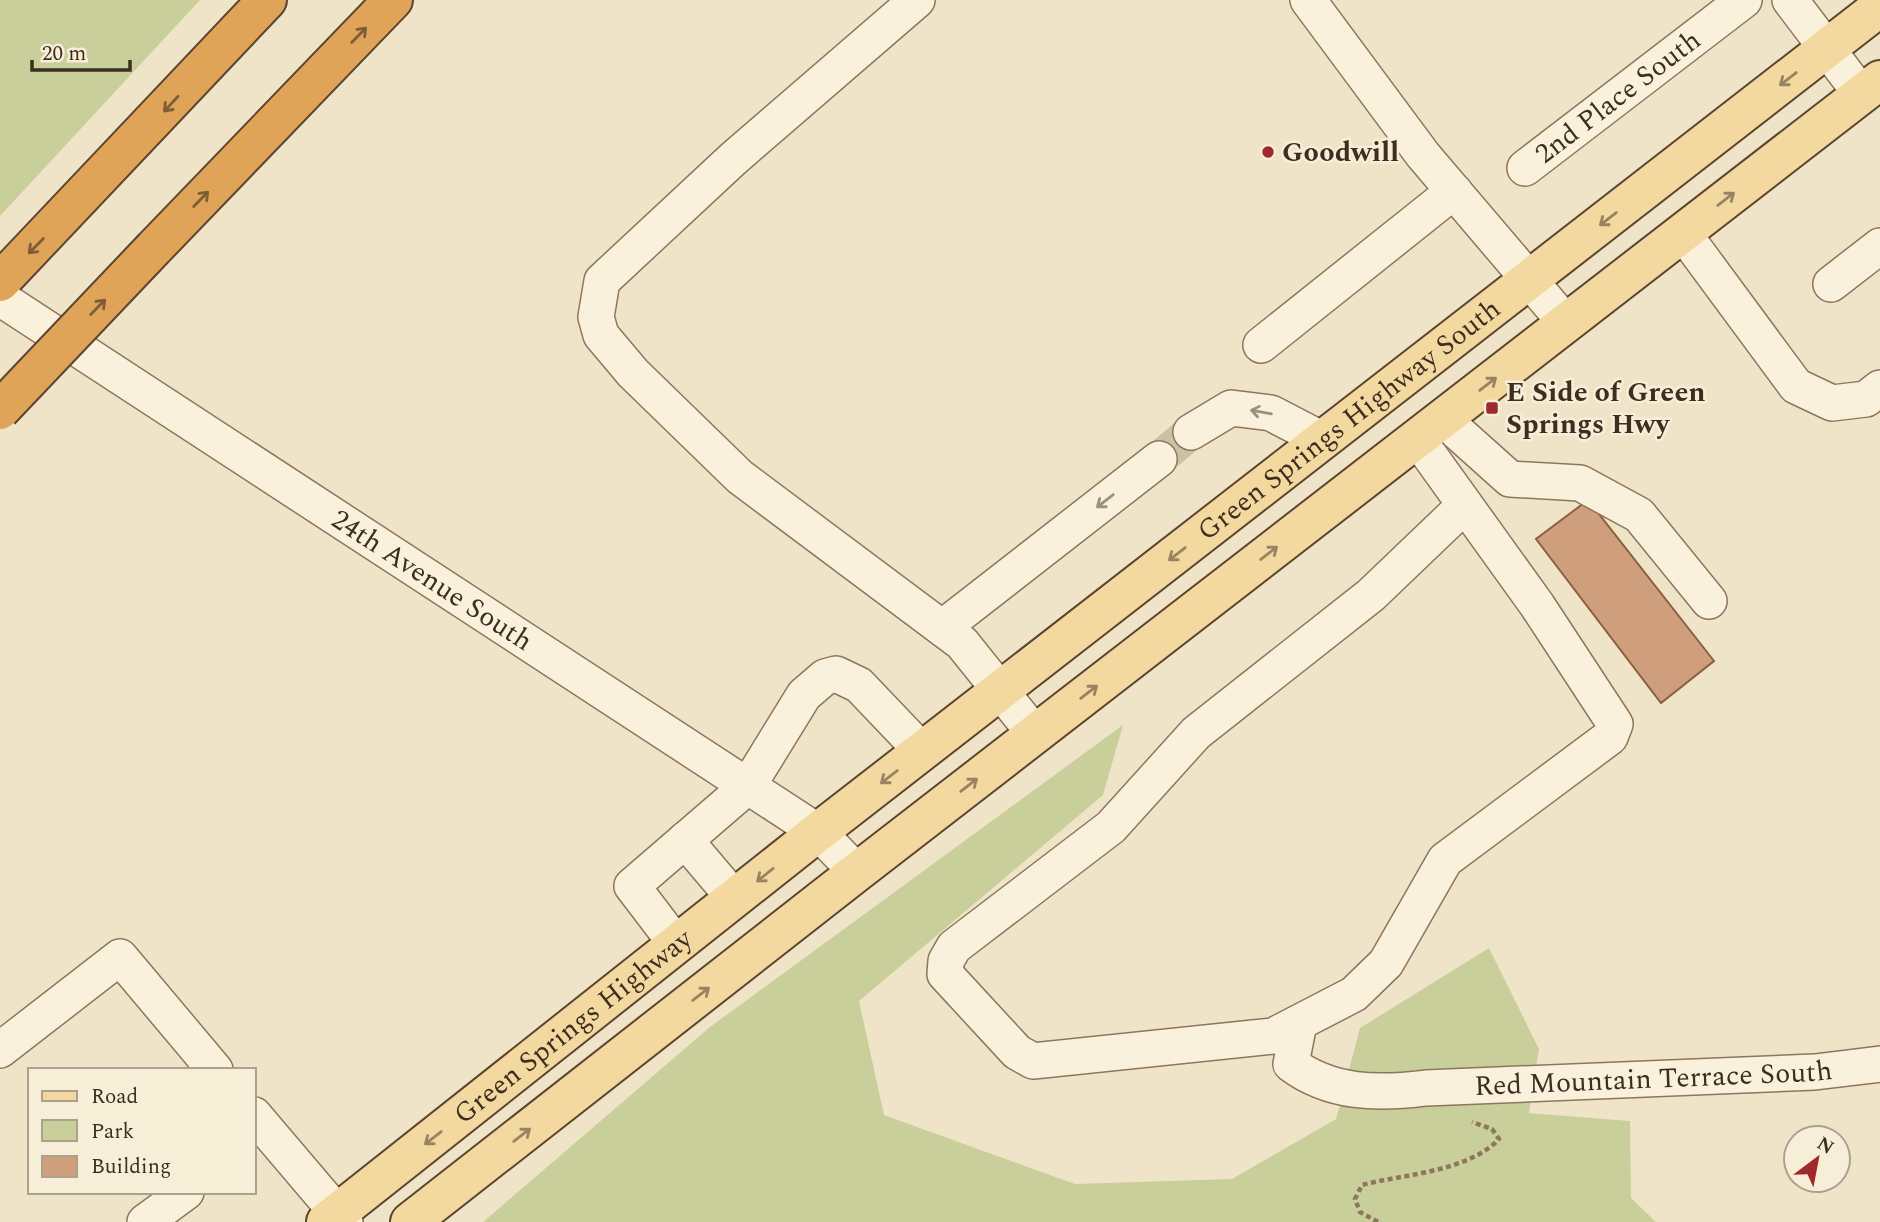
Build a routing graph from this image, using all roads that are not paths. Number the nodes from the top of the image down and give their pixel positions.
1 (267, 0) edge
2 (393, 0) edge
3 (917, 0) edge
4 (1308, 0) edge
5 (1744, 0) edge
6 (1790, 0) edge
7 (1880, 7) edge
8 (1827, 49) junction
9 (1871, 88) edge
10 (1525, 168) dead end
11 (1454, 191) junction
12 (1683, 233) junction
13 (1880, 246) edge
14 (1530, 279) junction
15 (0, 282) edge
16 (1831, 284) dead end
17 (0, 298) edge
18 (1566, 323) junction
19 (1261, 345) dead end
20 (1880, 388) edge
21 (0, 410) edge
22 (1430, 429) junction
23 (1191, 432) tunnel mouth
24 (1323, 440) junction
25 (1159, 459) tunnel mouth
26 (1465, 505) junction
27 (1709, 601) dead end
28 (942, 628) junction
29 (1001, 690) junction
30 (1035, 734) junction
31 (922, 751) junction
32 (748, 786) junction
33 (818, 832) junction
34 (685, 840) junction
35 (857, 872) junction
36 (735, 899) junction
37 (677, 945) junction
38 (1299, 1023) junction
39 (0, 1050) edge
40 (1880, 1064) edge
41 (213, 1068) edge
42 (259, 1131) edge
43 (183, 1194) edge
44 (336, 1219) edge
45 (145, 1222) edge
46 (410, 1222) edge

1 -> 15 highway
21 -> 2 highway, bridge
3 - 28 street
4 - 11 street
5 - 10 street, 2nd Place South
6 - 8 street
7 - 8 main road, Green Springs Highway South
8 - 9 street
8 -> 14 main road, Green Springs Highway South
12 -> 9 main road, Green Springs Highway South
11 - 14 street
11 - 19 street
12 - 18 main road, Green Springs Highway South
12 - 20 street
13 - 16 street
14 - 18 street
14 - 24 main road, Green Springs Highway South
17 - 32 street, 24th Avenue South
22 -> 18 main road, Green Springs Highway South
22 - 26 street
22 - 27 street
30 -> 22 main road, Green Springs Highway South
24 -> 23 street
24 -> 29 main road, Green Springs Highway South
25 -> 28 street
26 - 38 street
26 - 38 street
28 - 29 street
29 - 30 street
29 - 31 main road, Green Springs Highway South
35 -> 30 main road, Green Springs Highway South
31 - 32 street
31 -> 33 main road, Green Springs Highway South
32 - 33 street, 24th Avenue South
32 - 34 street
33 - 35 street, 24th Avenue South
33 -> 36 main road, Green Springs Highway
34 - 36 street
34 - 37 street
46 -> 35 main road, Green Springs Highway
36 - 37 main road, Green Springs Highway
37 -> 44 main road, Green Springs Highway
38 - 40 street, Red Mountain Terrace South
39 - 41 street
42 - 44 street
43 - 45 street

